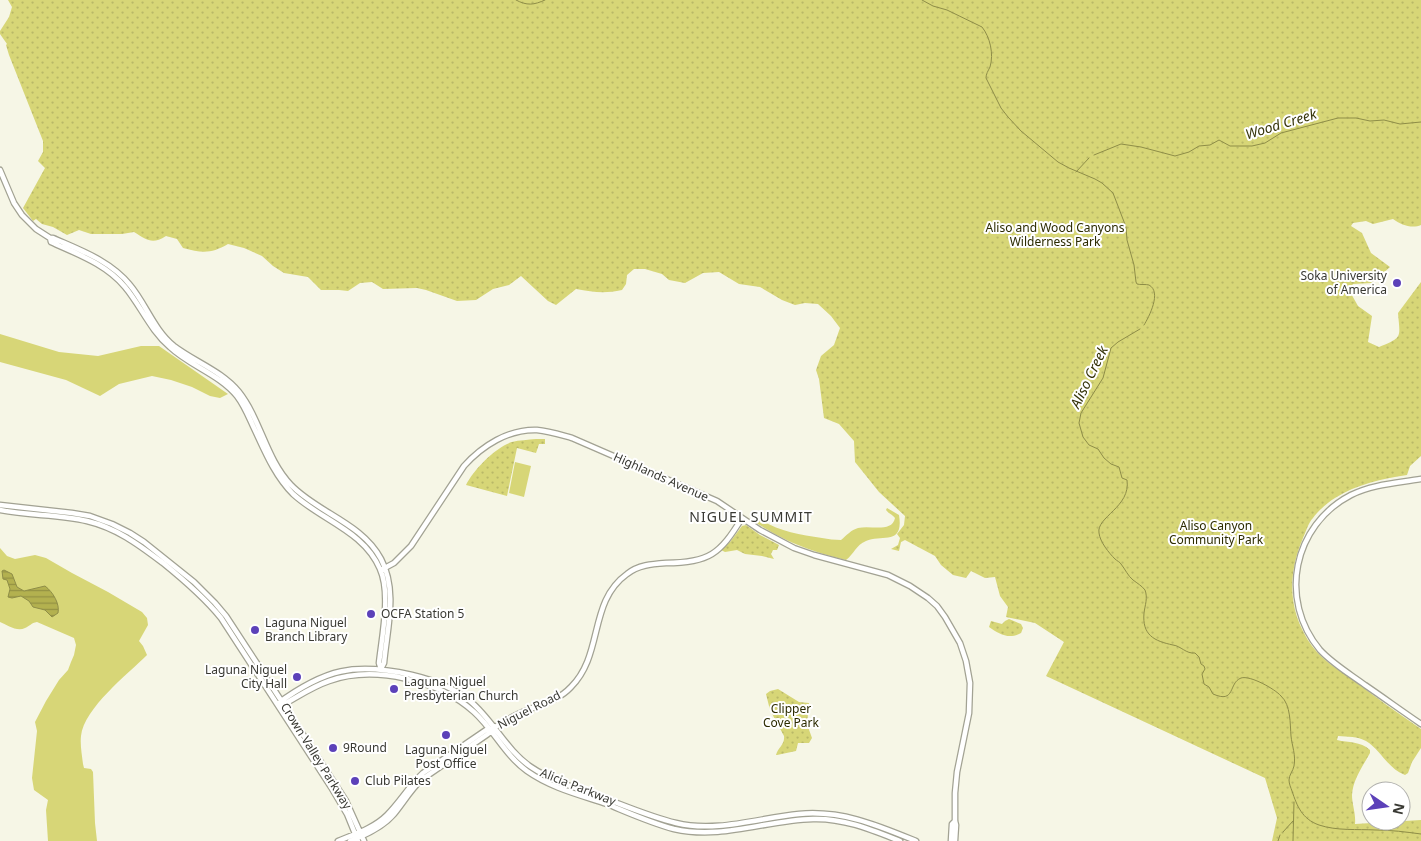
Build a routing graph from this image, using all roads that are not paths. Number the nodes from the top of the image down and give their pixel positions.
1 (0, 170) edge
2 (50, 238) junction
3 (265, 450) junction
4 (271, 454) junction
5 (271, 462) junction
6 (1421, 479) edge
7 (0, 505) edge
8 (317, 506) junction
9 (0, 510) edge
10 (327, 518) junction
11 (742, 518) junction
12 (349, 527) junction
13 (383, 570) junction
14 (181, 578) junction
15 (199, 587) junction
16 (209, 604) junction
17 (381, 669) junction
18 (327, 678) junction
19 (435, 681) junction
20 (425, 684) junction
21 (438, 689) junction
22 (280, 704) junction
23 (1421, 724) edge
24 (493, 728) junction
25 (413, 788) junction
26 (405, 792) junction
27 (404, 800) junction
28 (609, 805) junction
29 (632, 809) junction
30 (829, 814) junction
31 (824, 819) junction
32 (648, 820) junction
33 (764, 820) junction
34 (835, 820) junction
35 (955, 821) junction
36 (769, 824) junction
37 (759, 826) junction
38 (359, 837) edge
39 (338, 841) edge
40 (350, 841) edge
41 (900, 841) edge
42 (916, 841) edge
43 (951, 841) edge
44 (955, 841) edge

1 - 2 main road
2 - 3 main road
2 - 4 main road
3 - 4 main road
3 - 5 main road
4 - 5 main road
4 - 8 main road
5 - 10 main road
6 - 23 main road
7 - 15 main road, Crown Valley Parkway
8 - 10 main road
8 - 12 main road
9 - 14 main road, Crown Valley Parkway
10 - 12 main road
10 - 13 main road
11 - 13 main road, Highlands Avenue
11 - 24 main road, Niguel Road
11 - 35 main road, Highlands Avenue
12 - 13 main road
13 - 17 main road
14 - 15 main road
14 - 16 main road, Crown Valley Parkway
15 - 16 main road
15 - 22 main road, Crown Valley Parkway
16 - 22 main road, Crown Valley Parkway
17 - 18 main road, Alicia Parkway
17 - 19 main road, Alicia Parkway
18 - 20 main road, Alicia Parkway
18 - 22 main road, Alicia Parkway
19 - 20 main road
19 - 21 main road
19 - 24 main road, Alicia Parkway
20 - 21 main road, Alicia Parkway
21 - 24 main road, Alicia Parkway
22 - 38 main road, Crown Valley Parkway
24 - 25 main road, Niguel Road
24 - 26 main road, Niguel Road
24 - 28 main road, Alicia Parkway
24 - 29 main road, Alicia Parkway
25 - 26 main road
25 - 27 main road, Niguel Road
26 - 27 main road
26 - 38 main road, Niguel Road
27 - 38 main road, Niguel Road
28 - 29 main road
28 - 32 main road, Alicia Parkway
29 - 32 main road
29 - 33 main road, Alicia Parkway
30 - 31 main road
30 - 33 main road, Alicia Parkway
30 - 34 main road
30 - 42 main road, Alicia Parkway
31 - 34 main road, Alicia Parkway
31 - 36 main road, Alicia Parkway
32 - 37 main road, Alicia Parkway
33 - 36 main road
33 - 37 main road
34 - 41 main road, Alicia Parkway
35 - 43 main road, Highlands Avenue
35 - 44 main road, Highlands Avenue
36 - 37 main road, Alicia Parkway
38 - 39 main road, Niguel Road
38 - 40 main road, Niguel Road

